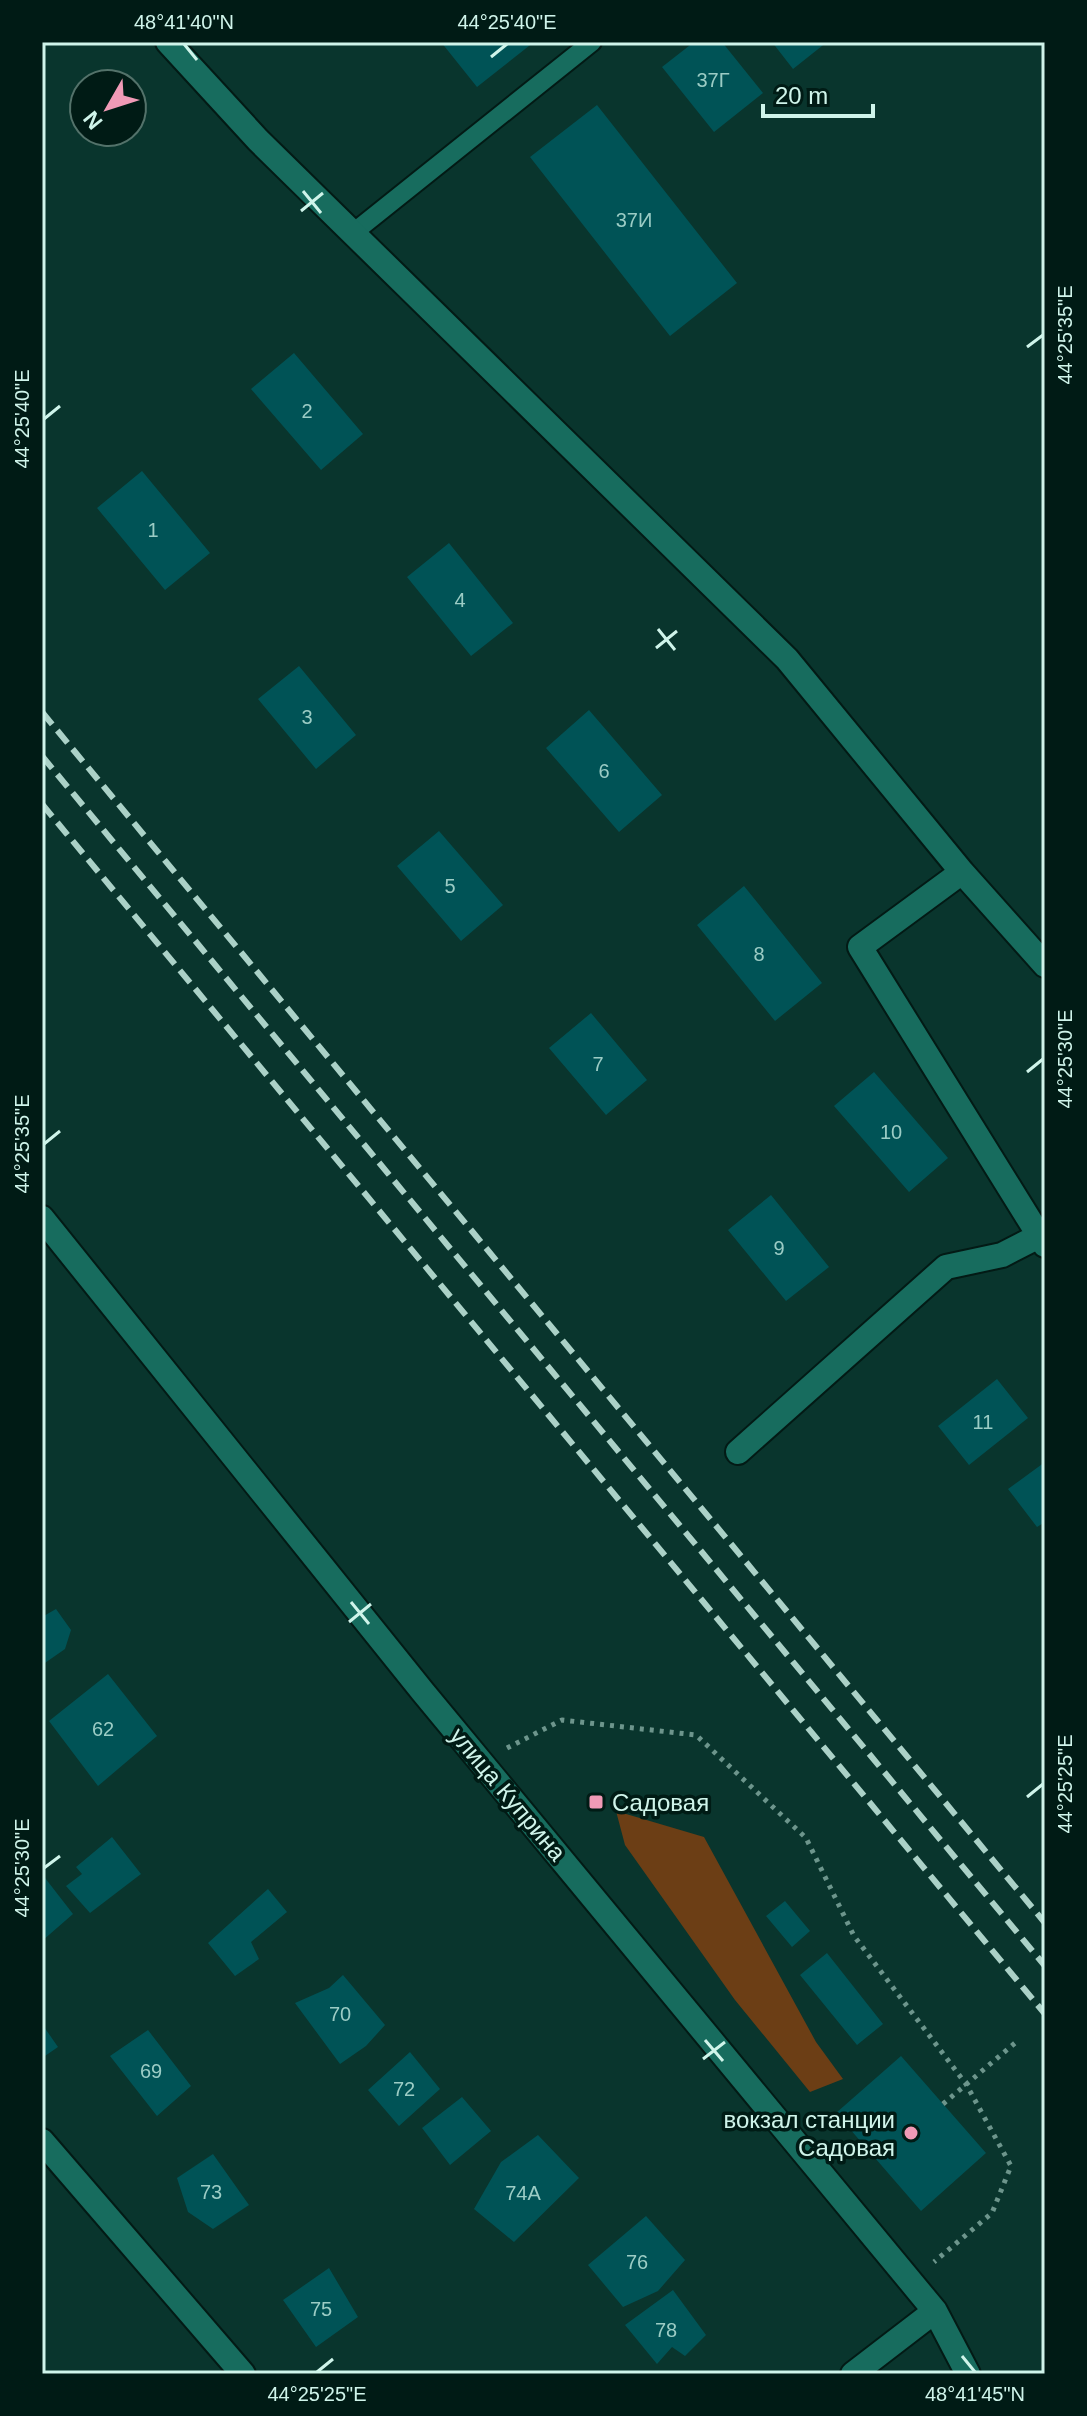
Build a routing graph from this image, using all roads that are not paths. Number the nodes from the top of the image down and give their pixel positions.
1 (592, 42) edge
2 (173, 44) edge
3 (353, 233) junction
4 (962, 872) junction
5 (1045, 965) edge
6 (42, 1218) edge
7 (1041, 1241) edge
8 (738, 1452) dead end
9 (42, 2141) edge
10 (935, 2311) junction
11 (243, 2374) edge
12 (853, 2374) edge
13 (968, 2374) edge

1 - 3 lane
2 - 3 street
3 - 4 street
4 - 5 street
4 - 7 street
6 - 10 street, улица Куприна
7 - 8 street
9 - 11 street
10 - 12 street
10 - 13 street, улица Куприна

